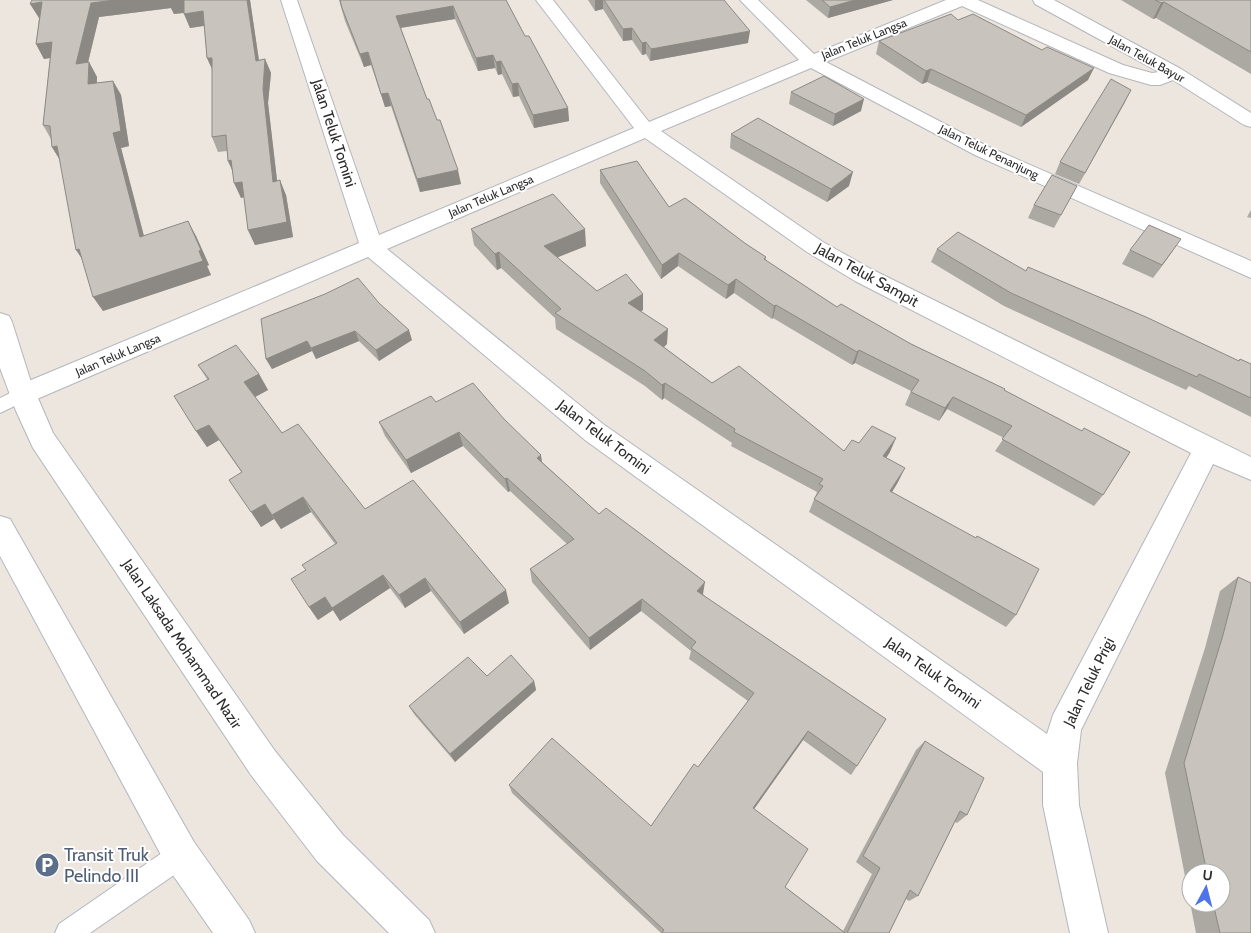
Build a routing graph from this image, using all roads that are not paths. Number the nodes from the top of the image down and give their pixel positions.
1 (289, 0) edge
2 (544, 0) edge
3 (748, 0) edge
4 (963, 0) edge
5 (1041, 0) edge
6 (811, 61) junction
7 (1174, 73) junction
8 (1251, 121) edge
9 (645, 129) junction
10 (372, 248) junction
11 (1251, 270) edge
12 (0, 322) edge
13 (4, 355) edge
14 (10, 400) edge
15 (1207, 449) junction
16 (1251, 469) edge
17 (0, 528) edge
18 (1060, 762) junction
19 (181, 855) junction
20 (68, 933) edge
21 (236, 933) edge
22 (416, 933) edge
23 (1089, 933) edge

1 - 10 street, Jalan Teluk Tomini
2 - 9 street, Jalan Teluk Sampit
3 - 6 street, Jalan Teluk Penanjung
4 - 6 street, Jalan Teluk Langsa
4 - 7 street
5 - 7 street, Jalan Teluk Bayur
6 - 9 street, Jalan Teluk Langsa
6 - 11 street, Jalan Teluk Penanjung
7 - 8 street, Jalan Teluk Bayur
9 - 10 street, Jalan Teluk Langsa
9 - 15 street, Jalan Teluk Sampit
10 - 14 street, Jalan Teluk Langsa
10 - 18 street, Jalan Teluk Tomini
12 - 13 street, Jalan Laksada Mohammad Nazir
13 - 14 street, Jalan Laksada Mohammad Nazir
14 - 22 street, Jalan Laksada Mohammad Nazir
15 - 16 street, Jalan Teluk Sampit
15 - 18 street, Jalan Teluk Prigi
17 - 19 street
18 - 23 street, Jalan Teluk Prigi
19 - 20 lane
19 - 21 street

